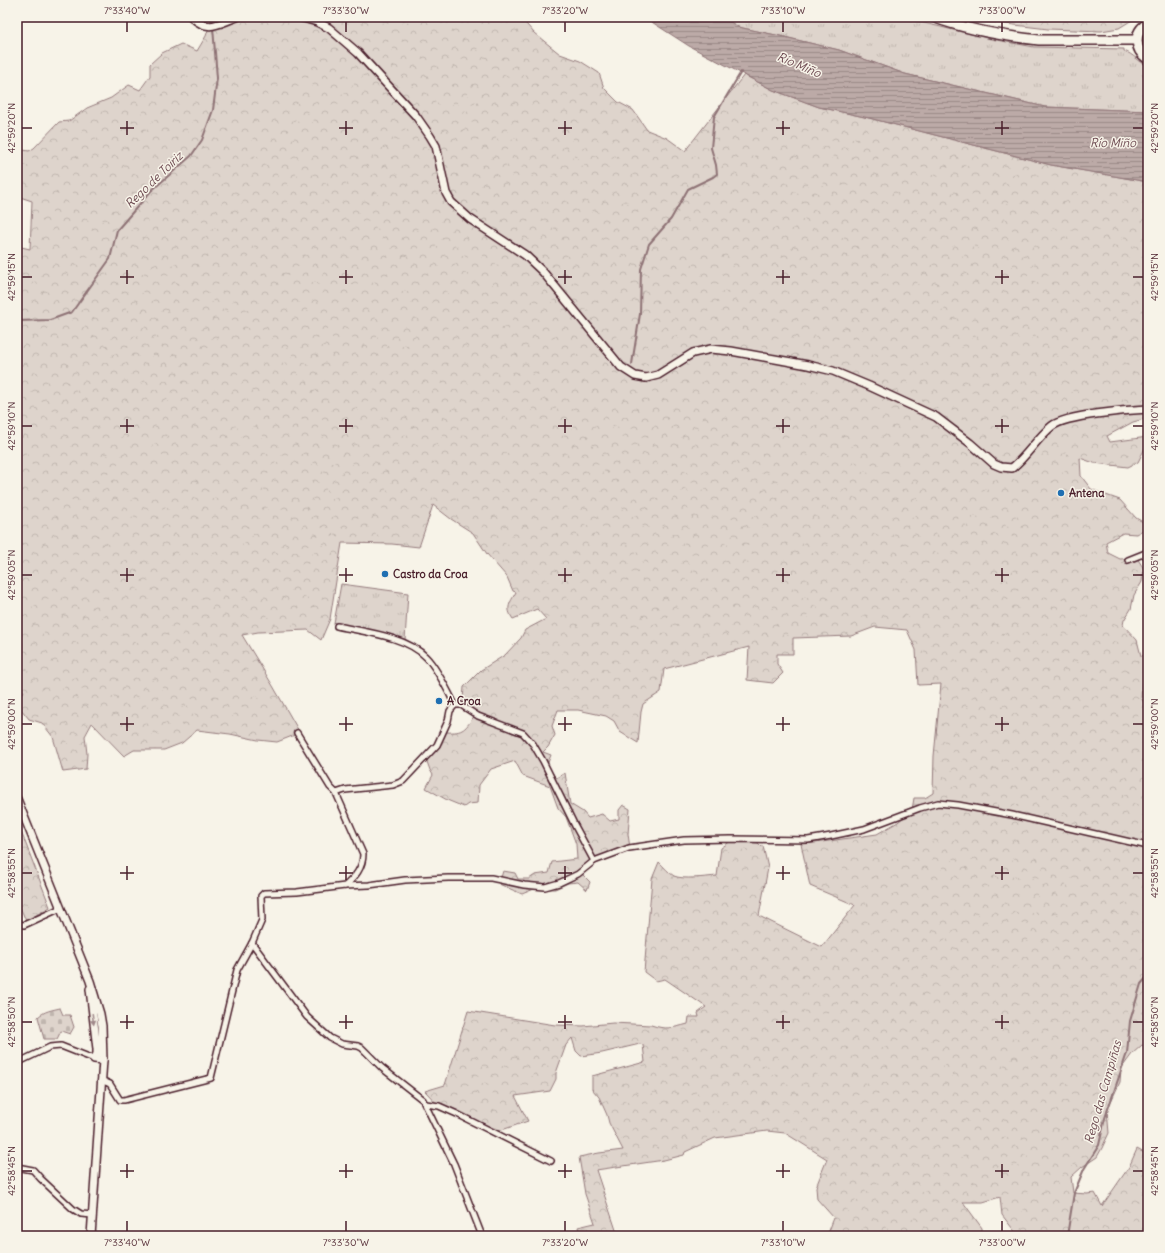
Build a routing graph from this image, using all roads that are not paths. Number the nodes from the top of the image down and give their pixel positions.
1 (192, 17) edge
2 (237, 17) edge
3 (300, 17) edge
4 (933, 17) edge
5 (1148, 23) edge
6 (1136, 40) junction
7 (1148, 59) edge
8 (1148, 409) edge
9 (1148, 552) edge
10 (1128, 560) dead end
11 (337, 626) dead end
12 (455, 705) junction
13 (297, 733) dead end
14 (336, 793) junction
15 (17, 799) edge
16 (1148, 846) edge
17 (594, 861) junction
18 (345, 886) junction
19 (61, 908) junction
20 (17, 924) edge
21 (252, 943) junction
22 (90, 980) junction
23 (94, 1059) junction
24 (103, 1060) junction
25 (17, 1063) edge
26 (102, 1080) junction
27 (426, 1104) junction
28 (551, 1161) dead end
29 (17, 1167) edge
30 (93, 1215) junction
31 (91, 1236) edge
32 (482, 1236) edge

1 - 2 street
3 - 8 street
4 - 6 highway
5 - 6 highway
6 - 7 highway
9 - 10 street
11 - 12 street
12 - 14 street
12 - 17 street
13 - 14 street
14 - 18 street
15 - 19 street
16 - 17 street
17 - 18 street
18 - 21 street
19 - 20 street
19 - 22 street
21 - 26 street
21 - 27 street
22 -> 23 street
22 - 24 street
23 - 24 street
23 - 25 street
24 - 26 street
26 - 30 street
27 - 28 street
27 - 32 street
29 - 30 street
30 - 31 street

